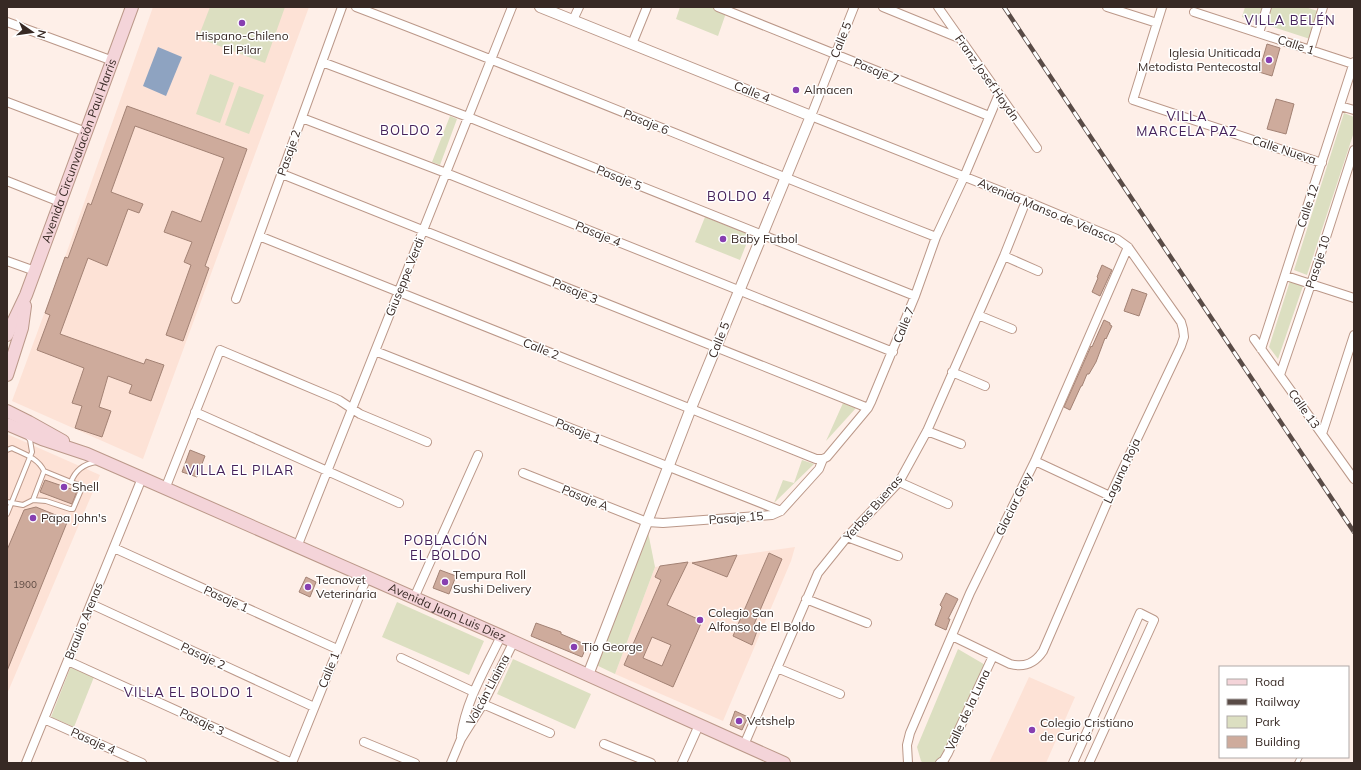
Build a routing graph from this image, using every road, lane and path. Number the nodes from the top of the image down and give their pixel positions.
1 (132, 7) edge
2 (342, 7) edge
3 (356, 7) edge
4 (512, 7) edge
5 (540, 7) edge
6 (578, 7) edge
7 (647, 7) edge
8 (718, 7) edge
9 (854, 7) edge
10 (883, 7) edge
11 (938, 7) edge
12 (1107, 7) edge
13 (1162, 7) edge
14 (1267, 7) edge
15 (1324, 7) edge
16 (1194, 12) dead end
17 (573, 20) junction
18 (7, 22) edge
19 (1157, 23) junction
20 (1259, 33) junction
21 (960, 38) junction
22 (632, 44) junction
23 (1310, 50) junction
24 (835, 54) junction
25 (491, 58) junction
26 (113, 61) junction
27 (322, 62) junction
28 (1354, 63) edge
29 (999, 94) junction
30 (7, 102) edge
31 (1340, 106) junction
32 (1354, 110) edge
33 (811, 116) junction
34 (989, 116) junction
35 (302, 118) junction
36 (468, 118) junction
37 (86, 132) junction
38 (1037, 148) dead end
39 (1354, 150) edge
40 (1322, 163) junction
41 (446, 173) junction
42 (282, 174) junction
43 (964, 177) junction
44 (785, 178) junction
45 (7, 181) edge
46 (1026, 201) junction
47 (60, 202) junction
48 (423, 231) junction
49 (762, 234) junction
50 (259, 236) junction
51 (936, 237) junction
52 (1128, 247) junction
53 (1004, 256) junction
54 (7, 261) edge
55 (35, 271) junction
56 (1038, 271) dead end
57 (1286, 276) junction
58 (1311, 284) junction
59 (739, 290) junction
60 (398, 292) junction
61 (26, 295) junction
62 (915, 296) junction
63 (1354, 298) edge
64 (236, 299) dead end
65 (978, 314) junction
66 (1012, 329) dead end
67 (7, 335) edge
68 (1354, 335) edge
69 (1254, 339) dead end
70 (716, 347) junction
71 (1262, 349) junction
72 (375, 351) junction
73 (893, 352) junction
74 (952, 372) junction
75 (7, 375) edge
76 (1280, 375) junction
77 (985, 386) dead end
78 (352, 408) junction
79 (691, 408) junction
80 (868, 408) junction
81 (7, 411) edge
82 (196, 412) junction
83 (7, 424) edge
84 (927, 431) junction
85 (25, 432) junction
86 (1322, 434) junction
87 (428, 442) dead end
88 (961, 444) dead end
89 (7, 450) edge
90 (87, 454) junction
91 (478, 455) dead end
92 (31, 457) junction
93 (823, 460) junction
94 (102, 461) junction
95 (1035, 461) junction
96 (668, 467) junction
97 (328, 470) junction
98 (44, 471) junction
99 (523, 473) dead end
100 (142, 478) junction
101 (1354, 479) edge
102 (72, 482) junction
103 (899, 482) junction
104 (165, 489) junction
105 (1110, 496) junction
106 (32, 500) junction
107 (9, 503) edge
108 (399, 503) dead end
109 (948, 504) dead end
110 (780, 511) junction
111 (7, 514) edge
112 (647, 522) junction
113 (847, 537) junction
114 (297, 546) junction
115 (114, 548) junction
116 (898, 556) dead end
117 (366, 577) junction
118 (414, 598) junction
119 (806, 599) junction
120 (91, 604) junction
121 (867, 623) dead end
122 (501, 636) junction
123 (952, 636) junction
124 (514, 641) junction
125 (337, 649) junction
126 (993, 656) junction
127 (401, 658) dead end
128 (68, 661) junction
129 (777, 668) junction
130 (588, 675) junction
131 (474, 692) junction
132 (840, 694) dead end
133 (482, 704) junction
134 (314, 707) junction
135 (44, 719) junction
136 (699, 725) junction
137 (550, 732) dead end
138 (461, 739) junction
139 (364, 742) dead end
140 (604, 744) dead end
141 (744, 745) junction
142 (26, 763) edge
143 (142, 763) edge
144 (292, 763) edge
145 (415, 763) edge
146 (451, 763) edge
147 (651, 763) edge
148 (682, 763) edge
149 (784, 763) edge
150 (908, 763) edge
151 (940, 763) edge
152 (1073, 763) edge
153 (1089, 763) edge

1 - 26 main road, Avenida Circunvalación Paul Harris
2 - 27 street, Pasaje 2
3 - 25 street, Pasaje 6
4 - 25 street, Giuseppe Verdi
5 - 17 street, Calle 4
6 - 17 street
7 - 22 street
8 - 24 street, Pasaje 7
9 - 24 street, Calle 5
10 - 21 street
11 - 21 street, Franz Josef Haydn
12 - 19 street
13 - 19 street
14 - 20 street
15 - 23 street
16 - 20 street, Calle 1
17 - 22 street, Calle 4
18 - 26 street
19 - 40 street, Calle Nueva
20 - 23 street, Calle 1
21 - 29 street, Franz Josef Haydn
22 - 33 street, Calle 4
23 - 28 street, Calle 1
24 - 33 street, Calle 5
24 - 34 street, Pasaje 7
25 - 36 street, Giuseppe Verdi
25 - 44 street, Pasaje 6
26 - 37 main road, Avenida Circunvalación Paul Harris
27 - 35 street, Pasaje 2
27 - 36 street, Pasaje 5
28 - 31 street, Calle 12
29 - 34 street, Calle 7
29 - 38 street, Franz Josef Haydn
30 - 37 street
31 - 32 street
31 - 40 street, Calle 12
33 - 43 street, Calle 4
33 - 44 street, Calle 5
34 - 43 street, Calle 7
35 - 41 street, Pasaje 4
35 - 42 street, Pasaje 2
36 - 41 street, Giuseppe Verdi
36 - 49 street, Pasaje 5
37 - 47 main road, Avenida Circunvalación Paul Harris
39 - 58 street, Pasaje 10
40 - 57 street, Calle 12
41 - 48 street, Giuseppe Verdi
41 - 59 street, Pasaje 4
42 - 48 street, Pasaje 3
42 - 50 street, Pasaje 2
43 - 46 street, Avenida Manso de Velasco
43 - 51 street, Calle 7
44 - 49 street, Calle 5
44 - 51 street, Pasaje 6
45 - 47 street
46 - 52 street, Avenida Manso de Velasco
46 - 53 street, Yerbas Buenas
47 - 55 main road, Avenida Circunvalación Paul Harris
48 - 60 street, Giuseppe Verdi
48 - 70 street, Pasaje 3
49 - 59 street, Calle 5
49 - 62 street, Pasaje 5
50 - 60 street, Calle 2
50 - 64 street, Pasaje 2
51 - 62 street, Calle 7
52 - 95 street, Glaciar Grey
52 - 105 street, Laguna Roja
53 - 56 street
53 - 65 street, Yerbas Buenas
54 - 55 street
55 - 61 main road, Avenida Circunvalación Paul Harris
57 - 58 street
57 - 71 street, Calle 12
58 - 63 street
58 - 76 street, Pasaje 10
59 - 70 street, Calle 5
59 - 73 street, Pasaje 4
60 - 72 street, Giuseppe Verdi
60 - 79 street, Calle 2
61 - 67 main road, Avenida Circunvalación Paul Harris
61 - 75 main road, Avenida Circunvalación Paul Harris
62 - 73 street, Calle 7
65 - 66 street
65 - 74 street, Yerbas Buenas
68 - 86 street
69 - 71 street, Calle 13
70 - 79 street, Calle 5
70 - 80 street, Pasaje 3
71 - 76 street, Calle 13
72 - 78 street, Giuseppe Verdi
72 - 96 street, Pasaje 1
73 - 80 street, Calle 7
74 - 77 street
74 - 84 street, Yerbas Buenas
76 - 86 street, Calle 13
78 - 82 street
78 - 87 street
78 - 97 street, Giuseppe Verdi
79 - 93 street, Calle 2
79 - 96 street, Calle 5
80 - 93 street, Calle 7
81 - 90 main road, Avenida Juan Luis Diez
82 - 97 street
82 - 104 street
83 - 85 main road, Avenida Juan Luis Diez
84 - 88 street
84 - 103 street, Yerbas Buenas
85 - 90 main road, Avenida Juan Luis Diez
85 - 92 lane
86 - 101 street, Calle 13
89 - 92 lane
90 - 94 main road, Avenida Juan Luis Diez
91 - 118 street
92 - 98 lane
92 - 107 lane
93 - 110 street, Pasaje 15
94 - 100 main road, Avenida Juan Luis Diez
94 - 102 lane
95 - 105 street
95 - 123 street, Glaciar Grey
96 - 110 street, Pasaje 1
96 - 112 street, Calle 5
97 - 108 street
97 - 114 street, Giuseppe Verdi
98 - 102 lane
98 - 106 lane
99 - 112 street, Pasaje A
100 - 104 main road, Avenida Juan Luis Diez
100 - 115 street, Braulio Arenas
102 - 106 lane
103 - 109 street
103 - 113 street, Yerbas Buenas
104 - 114 main road, Avenida Juan Luis Diez
105 - 126 street, Laguna Roja
106 - 107 lane
107 - 111 lane
110 - 112 street, Pasaje 15
112 - 130 street, Calle 5
113 - 116 street
113 - 119 street, Yerbas Buenas
114 - 117 main road, Avenida Juan Luis Diez
115 - 120 street, Braulio Arenas
115 - 125 street, Pasaje 1
117 - 118 main road, Avenida Juan Luis Diez
117 - 125 street, Calle 1
118 - 122 main road, Avenida Juan Luis Diez
119 - 121 street
119 - 129 street, Yerbas Buenas
120 - 128 street, Braulio Arenas
120 - 134 street, Pasaje 2
122 - 124 main road, Avenida Juan Luis Diez
122 - 131 street, Volcán Llaima
123 - 126 street, Laguna Roja
123 - 150 street, Glaciar Grey
124 - 130 main road, Avenida Juan Luis Diez
124 - 133 street, Volcán Llaima
125 - 134 street, Calle 1
126 - 151 street, Valle de la Luna
127 - 131 street
128 - 135 street, Braulio Arenas
128 - 144 street, Pasaje 3
129 - 132 street
129 - 141 street, Yerbas Buenas
130 - 136 main road, Avenida Juan Luis Diez
131 - 138 street, Volcán Llaima
133 - 137 street
133 - 138 street, Volcán Llaima
134 - 144 street, Calle 1
135 - 142 street, Braulio Arenas
135 - 143 street, Pasaje 4
136 - 141 main road, Avenida Juan Luis Diez
136 - 148 street
138 - 146 street, Volcán Llaima
139 - 145 street
140 - 147 street
141 - 149 main road, Avenida Juan Luis Diez
152 - 153 street

